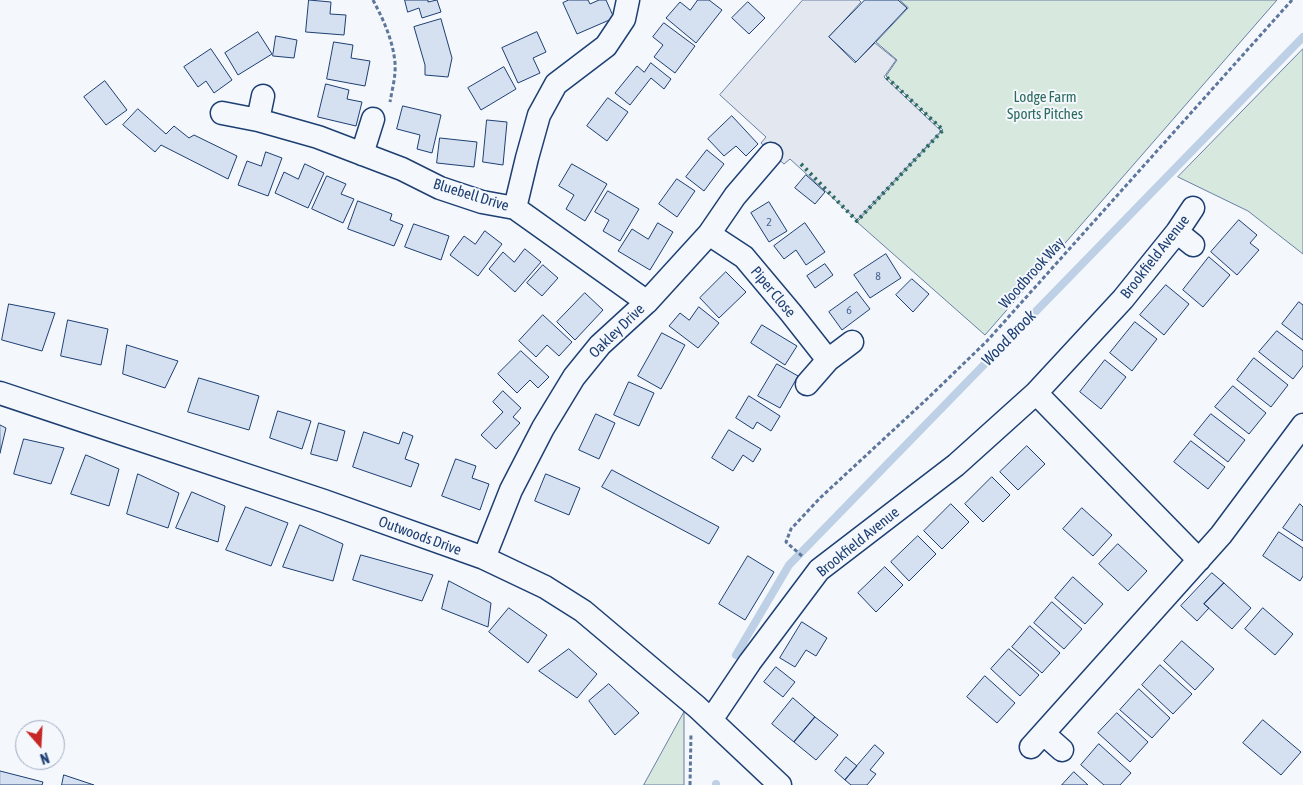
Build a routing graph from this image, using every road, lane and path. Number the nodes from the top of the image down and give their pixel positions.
1 (373, 0) edge
2 (628, 0) edge
3 (1292, 0) edge
4 (263, 96) dead end
5 (222, 113) dead end
6 (373, 119) joint
7 (258, 120) junction
8 (362, 154) junction
9 (771, 154) dead end
10 (515, 208) junction
11 (1193, 208) dead end
12 (709, 234) junction
13 (647, 302) junction
14 (852, 342) dead end
15 (828, 360) junction
16 (807, 384) dead end
17 (0, 393) edge
18 (1036, 393) junction
19 (1303, 425) edge
20 (795, 550) dead end
21 (484, 558) junction
22 (1199, 560) junction
23 (704, 714) junction
24 (1062, 750) dead end
25 (690, 785) edge
26 (780, 785) edge

1 - 6 path
2 - 10 street
3 - 20 path, Woodbrook Way
4 - 7 street
5 - 7 street, Bluebell Drive
6 - 8 street
7 - 8 street, Bluebell Drive
8 - 10 street, Bluebell Drive
9 - 12 street, Oakley Drive
10 - 13 street, Bluebell Drive
11 - 18 street, Brookfield Avenue
12 - 13 street, Oakley Drive
12 - 15 street, Piper Close
13 - 21 street, Oakley Drive
14 - 15 street
15 - 16 street
17 - 21 street, Outwoods Drive
18 - 22 street
18 - 23 street, Brookfield Avenue
19 - 22 street
21 - 23 street, Outwoods Drive
22 - 24 street
23 - 25 path
23 - 26 street, Outwoods Drive

